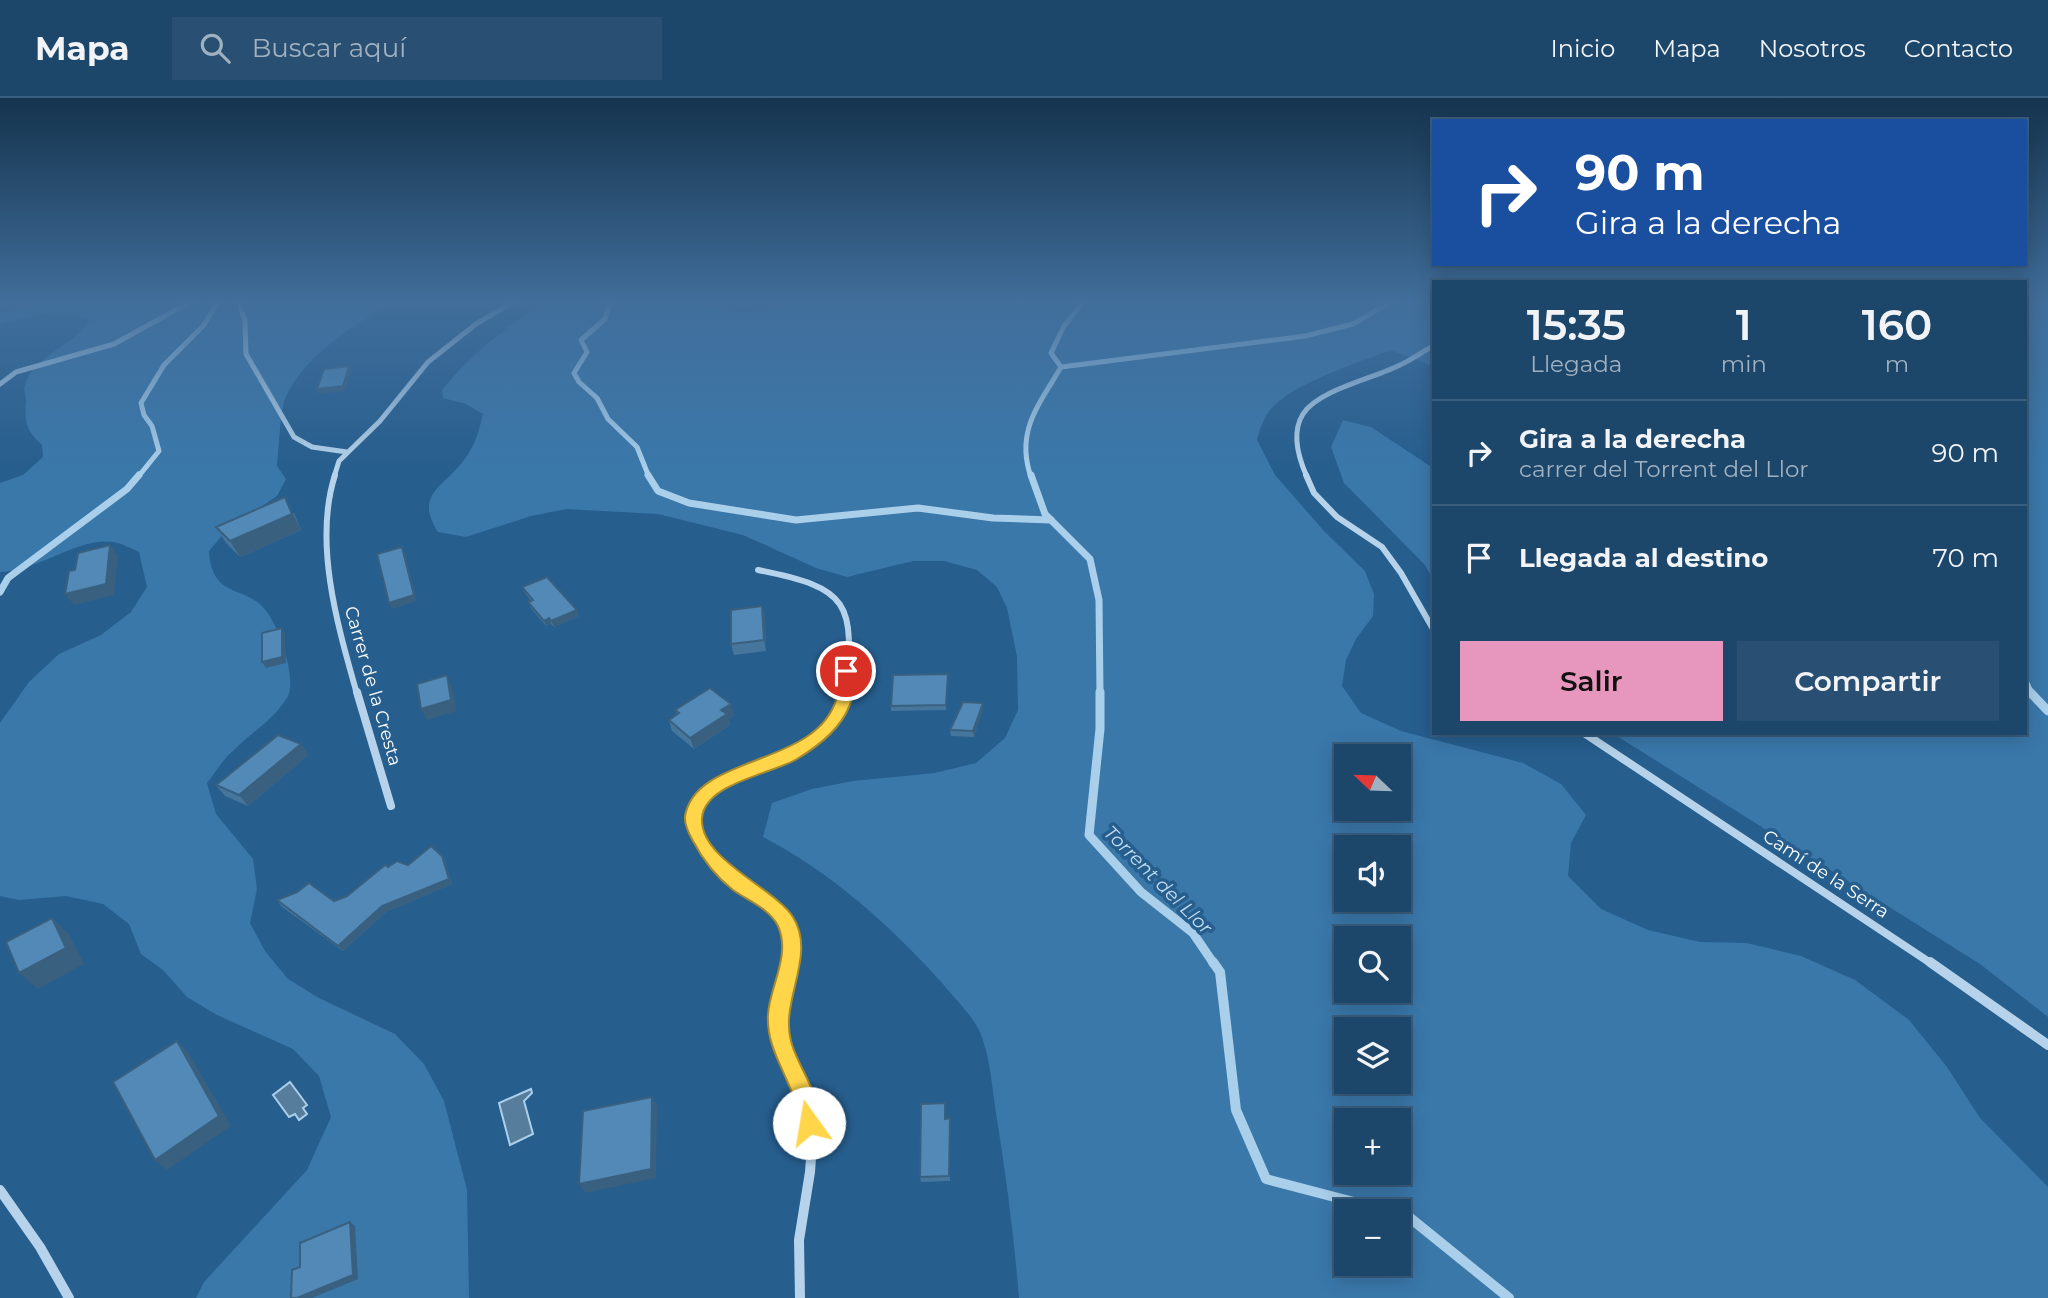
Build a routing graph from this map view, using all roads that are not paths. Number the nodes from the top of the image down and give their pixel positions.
1 (67, 357) edge
2 (248, 357) edge
3 (435, 357) edge
4 (1414, 357) edge
5 (0, 384) edge
6 (347, 452) junction
7 (758, 570) dead end
8 (1432, 627) edge
9 (1587, 735) edge
10 (391, 806) dead end
11 (2048, 1045) edge
12 (0, 1190) edge
13 (69, 1298) edge
14 (800, 1298) edge

1 - 5 street
2 - 6 street
3 - 6 street
4 - 8 street
6 - 10 street, Carrer de la Cresta
7 - 14 street
9 - 11 street, Camí de la Serra
12 - 13 street

